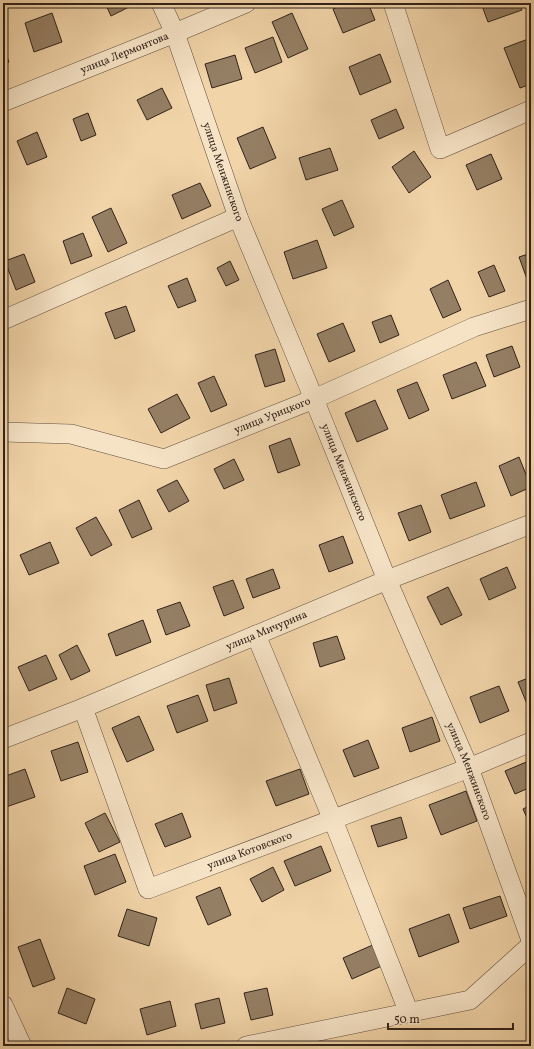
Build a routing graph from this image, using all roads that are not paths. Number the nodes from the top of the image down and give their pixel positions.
1 (161, 3) edge
2 (246, 3) edge
3 (393, 3) edge
4 (175, 33) junction
5 (3, 102) edge
6 (531, 110) edge
7 (238, 217) junction
8 (531, 309) edge
9 (3, 320) edge
10 (314, 399) junction
11 (3, 432) edge
12 (531, 524) edge
13 (387, 580) junction
14 (256, 635) junction
15 (83, 708) junction
16 (3, 739) edge
17 (531, 742) edge
18 (469, 768) junction
19 (332, 820) junction
20 (531, 940) edge
21 (531, 945) edge
22 (3, 1005) edge
23 (409, 1013) junction
24 (22, 1046) edge
25 (246, 1046) edge

1 - 4 street, улица Менжинского
2 - 4 street, улица Лермонтова
3 - 6 street
4 - 5 street, улица Лермонтова
4 - 7 street, улица Менжинского
7 - 9 street
7 - 10 street, улица Менжинского
8 - 10 street, улица Урицкого
10 - 11 street, улица Урицкого
10 - 13 street, улица Менжинского
12 - 13 street, улица Мичурина
13 - 14 street, улица Мичурина
13 - 18 street, улица Менжинского
14 - 15 street, улица Мичурина
14 - 19 street
15 - 16 street, улица Мичурина
15 - 19 street, улица Котовского
17 - 18 street, улица Котовского
18 - 19 street, улица Котовского
18 - 20 street, улица Менжинского
19 - 23 street
21 - 23 street
22 - 24 street
23 - 25 street

